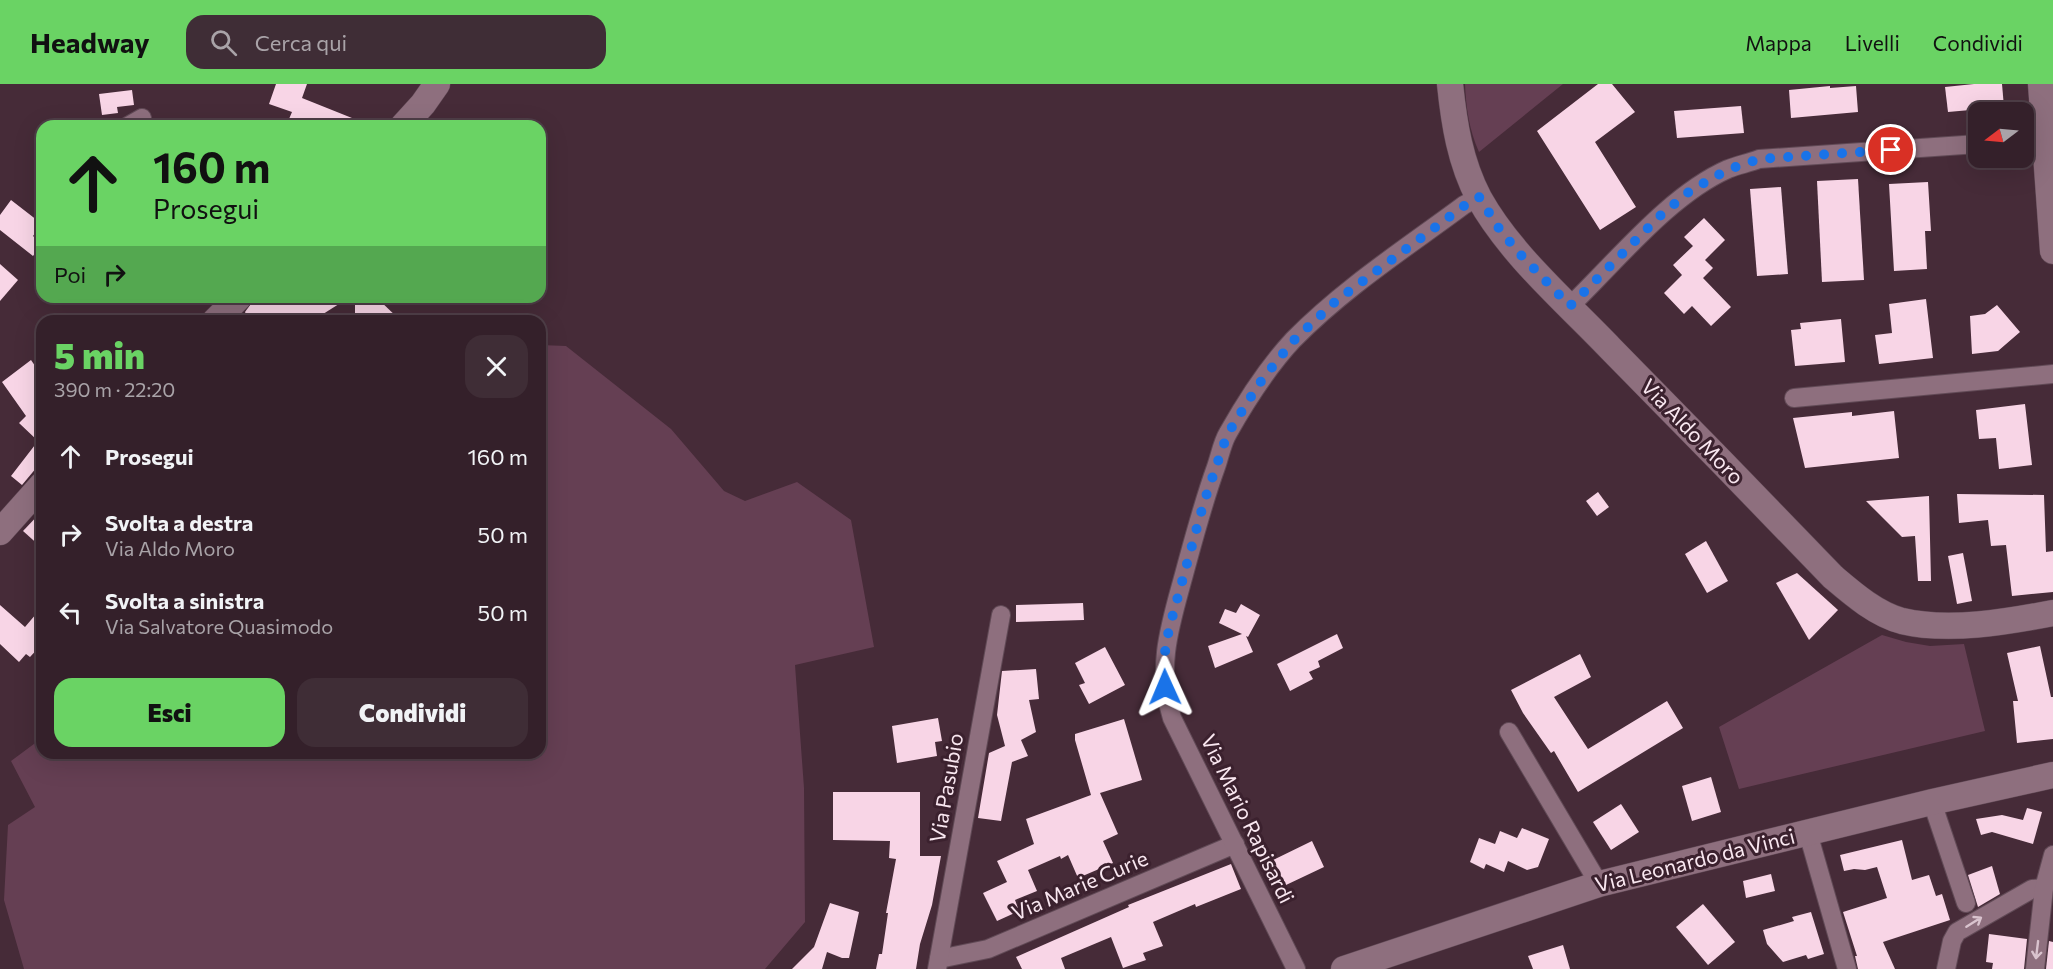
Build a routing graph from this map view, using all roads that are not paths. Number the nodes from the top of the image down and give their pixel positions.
1 (437, 84) edge
2 (1450, 84) edge
3 (2041, 84) edge
4 (408, 120) edge
5 (2034, 141) edge
6 (1968, 145) edge
7 (1479, 197) junction
8 (2053, 251) edge
9 (233, 303) edge
10 (1570, 306) junction
11 (221, 315) edge
12 (2053, 374) edge
13 (1794, 398) dead end
14 (36, 492) edge
15 (0, 532) edge
16 (2053, 613) edge
17 (1001, 615) dead end
18 (1509, 732) dead end
19 (2053, 775) edge
20 (1932, 802) junction
21 (1808, 833) junction
22 (1235, 844) junction
23 (2053, 855) edge
24 (1599, 884) junction
25 (2044, 888) junction
26 (1966, 903) dead end
27 (938, 964) edge
28 (1296, 969) edge
29 (1344, 969) edge
30 (1847, 969) edge
31 (1946, 969) edge
32 (2035, 969) edge

1 - 4 main road
2 - 7 main road, Via Aldo Moro
3 - 5 main road
5 - 8 main road
6 - 10 street
7 - 10 main road, Via Aldo Moro
7 - 22 street, Via Mario Rapisardi
9 - 11 main road
10 - 16 main road, Via Aldo Moro
12 - 13 street
14 - 15 main road
17 - 27 street, Via Pasubio
18 - 24 street
19 - 20 main road, Via Leonardo da Vinci
20 - 21 main road, Via Leonardo da Vinci
20 - 26 street
21 - 24 main road, Via Leonardo da Vinci
21 - 30 street
22 - 27 street, Via Marie Curie
22 - 28 street, Via Mario Rapisardi
23 - 25 street
24 - 29 main road, Via Leonardo da Vinci
31 -> 25 street
25 -> 32 street

